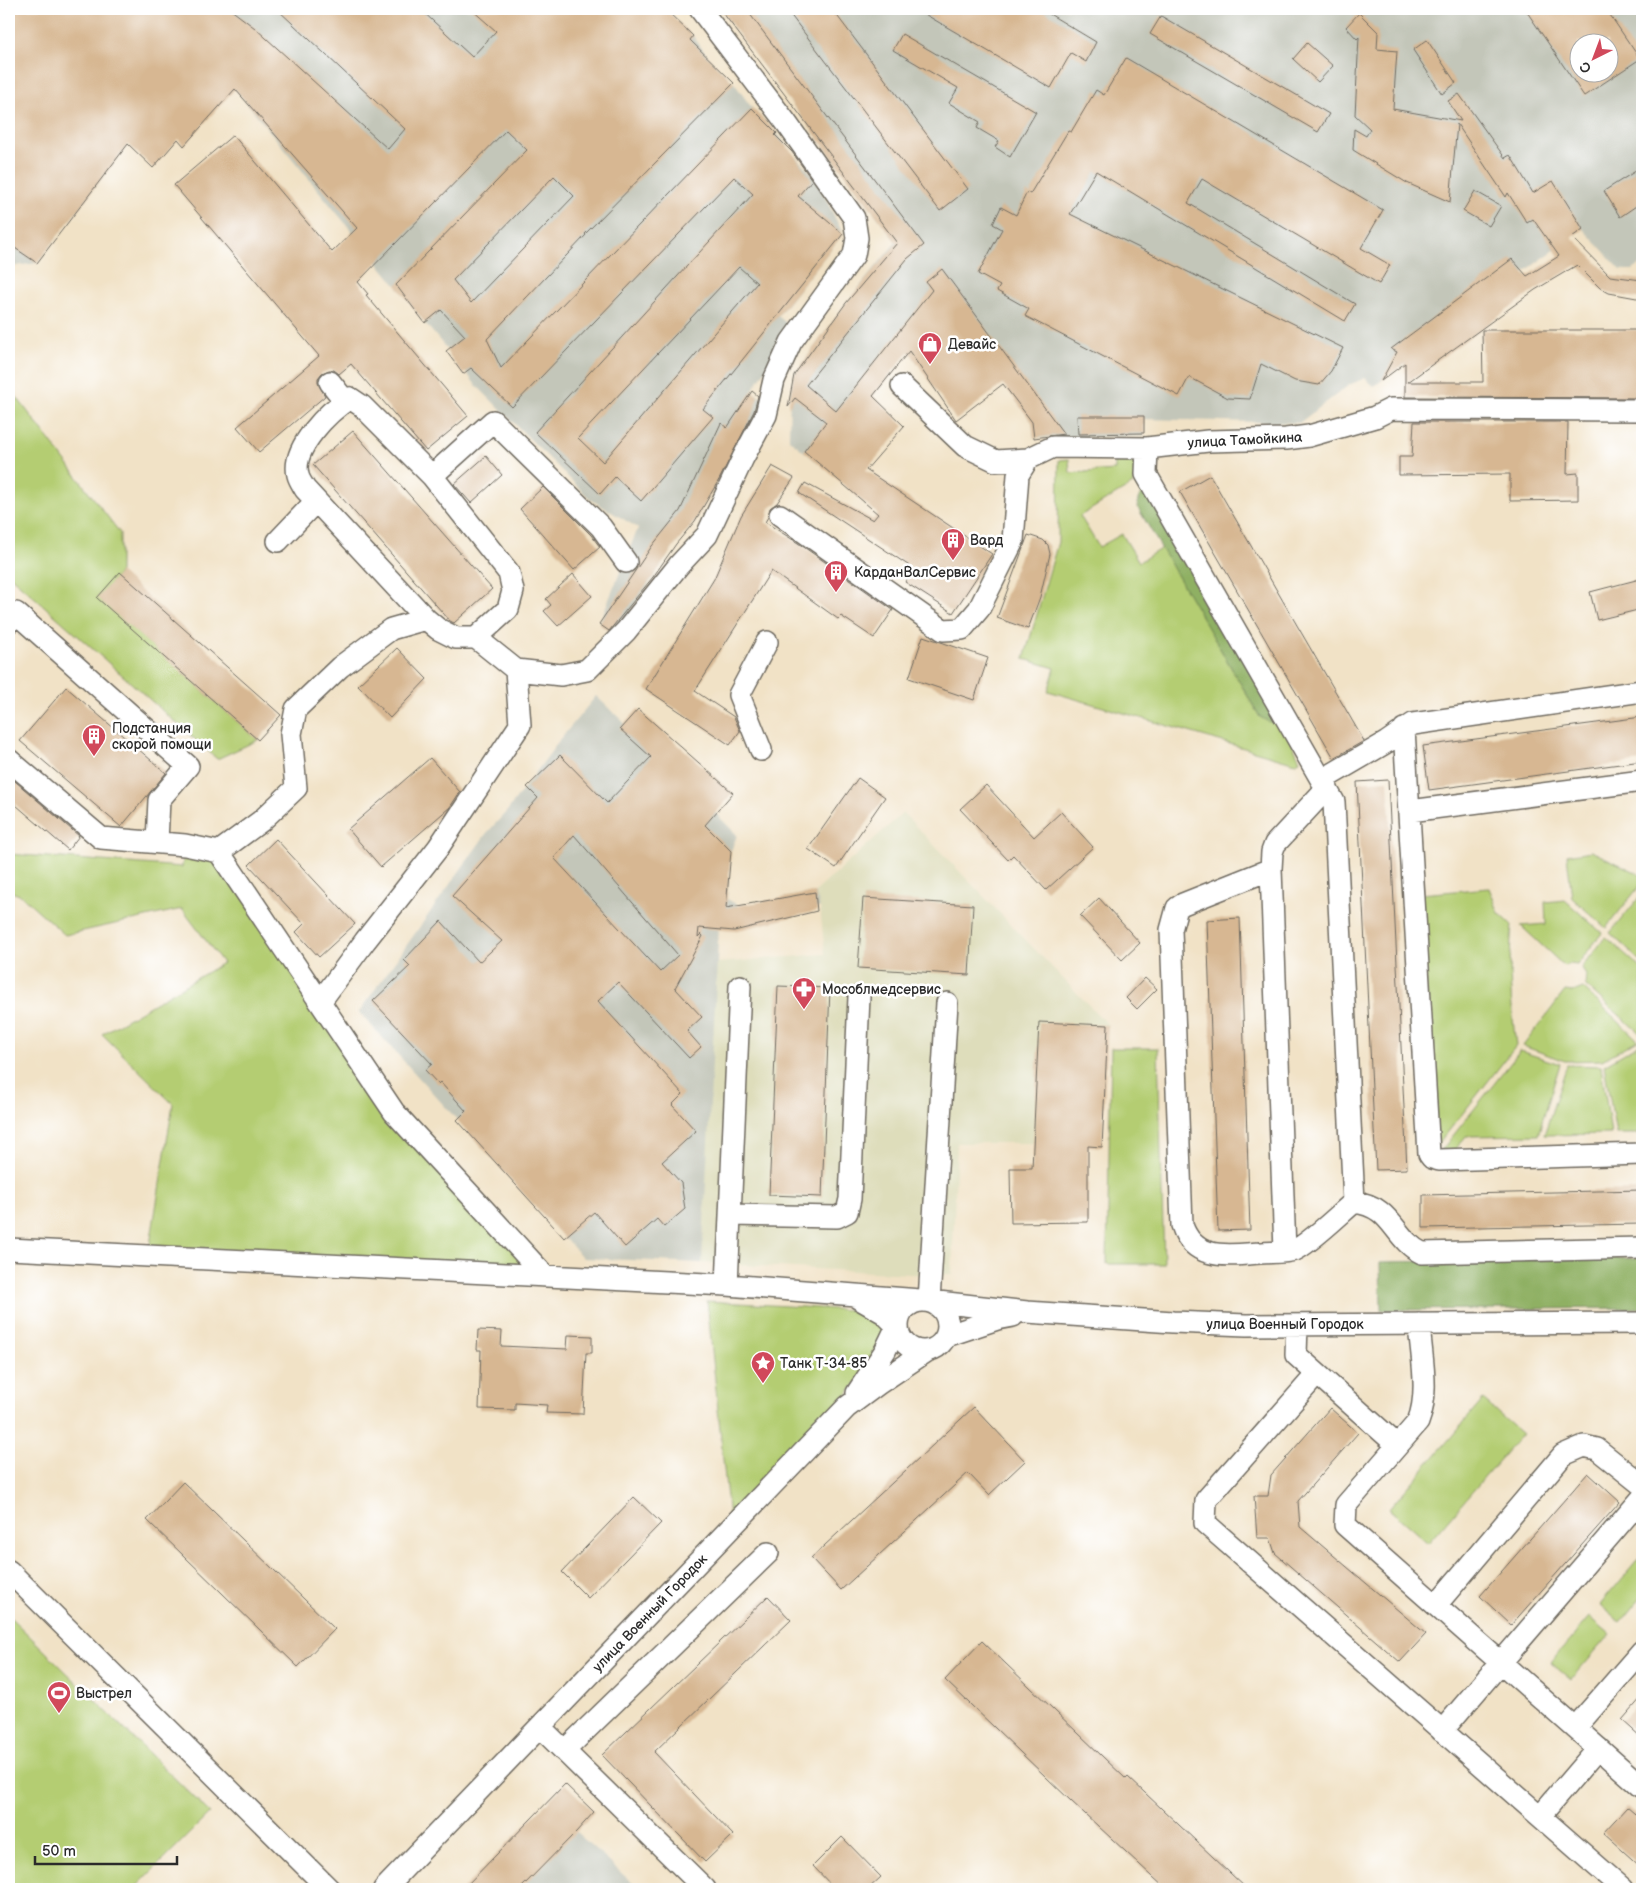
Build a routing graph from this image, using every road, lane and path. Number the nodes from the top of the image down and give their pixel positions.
1 (700, 9) edge
2 (330, 382) dead end
3 (902, 386) dead end
4 (345, 401) junction
5 (1642, 410) edge
6 (1147, 448) junction
7 (1028, 459) junction
8 (432, 476) junction
9 (316, 501) junction
10 (780, 515) dead end
11 (278, 541) dead end
12 (626, 562) dead end
13 (426, 619) junction
14 (9, 622) edge
15 (476, 638) junction
16 (767, 642) dead end
17 (516, 670) junction
18 (1642, 691) edge
19 (1404, 729) junction
20 (761, 750) dead end
21 (9, 760) edge
22 (1642, 781) edge
23 (1324, 784) junction
24 (1410, 811) junction
25 (157, 842) junction
26 (219, 852) junction
27 (1271, 869) junction
28 (740, 986) dead end
29 (859, 997) dead end
30 (320, 1002) junction
31 (947, 1003) dead end
32 (1642, 1154) edge
33 (1354, 1202) junction
34 (730, 1215) junction
35 (1642, 1248) edge
36 (9, 1249) edge
37 (1285, 1251) junction
38 (544, 1275) junction
39 (727, 1285) junction
40 (849, 1294) junction
41 (924, 1301) junction
42 (1028, 1312) junction
43 (1642, 1323) edge
44 (1296, 1324) junction
45 (1419, 1324) junction
46 (897, 1326) junction
47 (946, 1336) junction
48 (927, 1351) junction
49 (1317, 1374) junction
50 (847, 1407) junction
51 (1398, 1445) junction
52 (1642, 1485) edge
53 (1642, 1498) edge
54 (768, 1553) dead end
55 (9, 1571) edge
56 (1436, 1605) junction
57 (1642, 1651) edge
58 (1501, 1662) junction
59 (540, 1727) junction
60 (1575, 1728) junction
61 (1442, 1731) junction
62 (1598, 1748) junction
63 (564, 1751) junction
64 (1642, 1787) edge
65 (1540, 1816) junction
66 (329, 1889) edge
67 (384, 1889) edge
68 (705, 1889) edge
69 (1623, 1889) edge

1 - 17 street
2 - 4 street
3 - 7 street
4 - 8 street
4 - 9 street
5 - 6 street, улица Тамойкина
6 - 7 street, улица Тамойкина
6 - 23 street
7 - 10 street
8 - 12 street
8 - 15 street
9 - 11 street
9 - 13 street
13 - 15 street
13 - 26 street
14 - 25 street
15 - 17 street
16 - 20 street
17 - 30 street
18 - 19 street
19 - 23 street
19 - 24 street
21 - 25 street
22 - 24 street
23 - 27 street
23 - 33 street
24 - 32 street
25 - 26 street
26 - 30 street
27 - 37 street
27 - 37 street
28 - 34 street
29 - 34 street
30 - 38 street
31 - 41 street
33 - 35 street
33 - 37 street
34 - 39 street
36 - 38 street, улица Военный Городок
38 - 39 street, улица Военный Городок
39 - 40 street, улица Военный Городок
40 - 41 street, улица Военный Городок
40 - 46 street
41 - 42 street, улица Военный Городок
41 - 46 street
41 - 47 street
42 - 44 street, улица Военный Городок
42 - 47 street
43 - 45 street, улица Военный Городок
44 - 45 street, улица Военный Городок
44 - 49 street
45 - 51 street
46 - 48 street
46 - 50 street
47 - 48 street
48 - 50 street, улица Военный Городок
49 - 51 street
49 - 61 street
50 - 59 street, улица Военный Городок
51 - 56 street
52 - 56 street
53 - 58 street
54 - 63 street
55 - 66 street
56 - 58 street
57 - 60 street
58 - 60 street
58 - 61 street
59 - 63 street
59 - 67 street, улица Военный Городок
60 - 62 street
61 - 65 street
62 - 64 street
62 - 65 street
63 - 68 street
65 - 69 street

